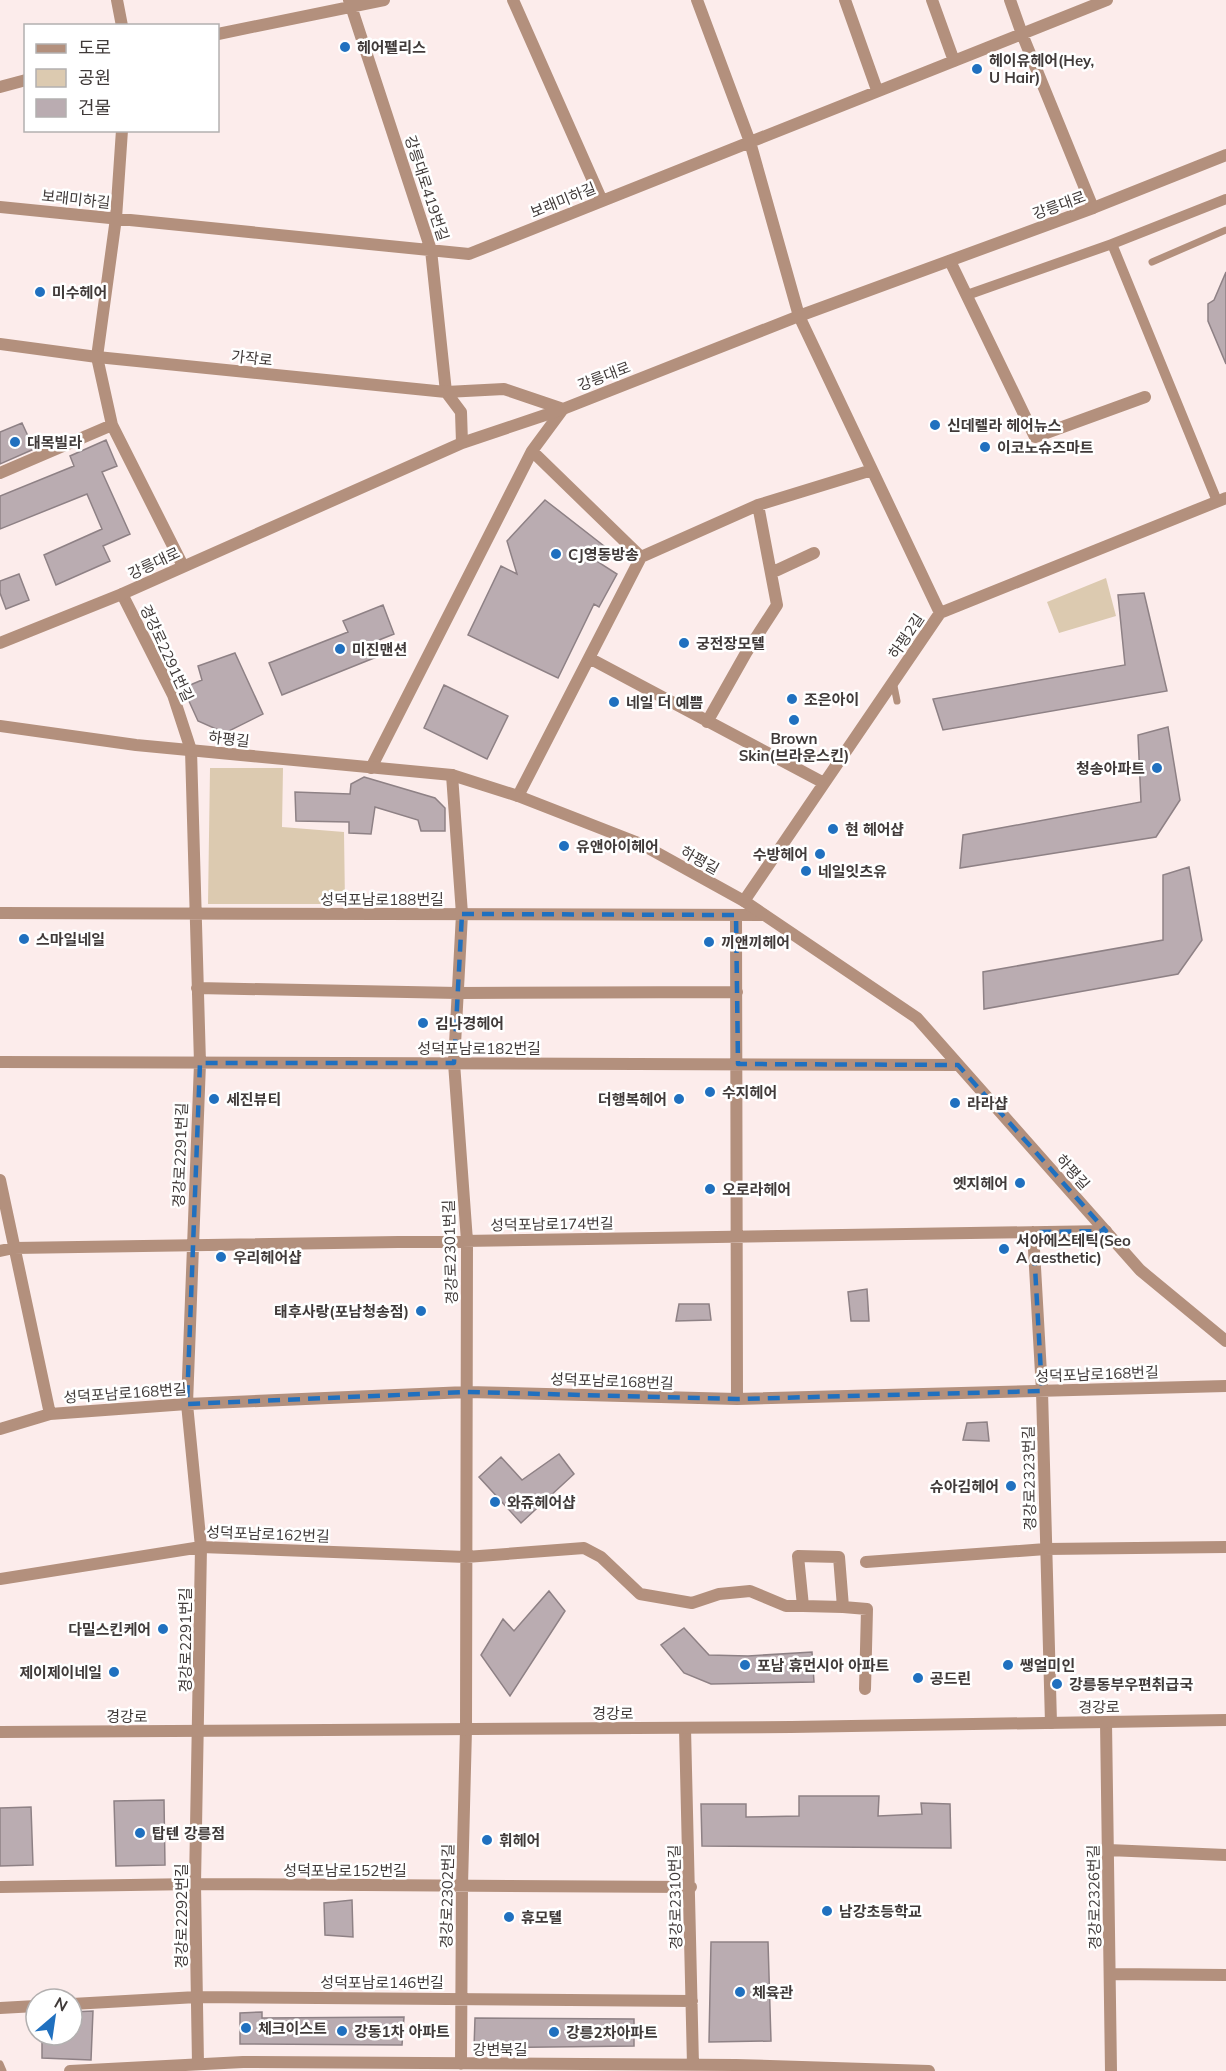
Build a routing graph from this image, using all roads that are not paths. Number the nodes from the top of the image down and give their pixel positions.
1 (117, 0) edge
2 (384, 0) edge
3 (513, 0) edge
4 (697, 0) edge
5 (845, 0) edge
6 (932, 0) edge
7 (1011, 0) edge
8 (1107, 0) edge
9 (351, 4) edge
10 (122, 24) edge
11 (219, 34) edge
12 (1022, 34) junction
13 (954, 61) junction
14 (24, 81) edge
15 (0, 87) edge
16 (877, 90) junction
17 (122, 132) edge
18 (750, 142) junction
19 (1226, 155) edge
20 (1226, 199) edge
21 (602, 201) junction
22 (0, 207) edge
23 (1093, 208) junction
24 (116, 218) junction
25 (1226, 230) edge
26 (1112, 244) junction
27 (431, 250) junction
28 (950, 261) junction
29 (1152, 262) dead end
30 (967, 295) junction
31 (799, 316) junction
32 (0, 344) edge
33 (97, 357) junction
34 (446, 392) junction
35 (1145, 397) dead end
36 (563, 409) junction
37 (112, 425) junction
38 (462, 443) junction
39 (532, 451) junction
40 (872, 470) junction
41 (0, 473) edge
42 (1221, 499) edge
43 (758, 505) junction
44 (813, 553) dead end
45 (641, 557) junction
46 (183, 566) junction
47 (771, 573) junction
48 (122, 594) junction
49 (940, 612) junction
50 (0, 643) edge
51 (589, 658) junction
52 (893, 681) junction
53 (897, 701) dead end
54 (706, 722) junction
55 (0, 726) edge
56 (191, 750) junction
57 (371, 768) junction
58 (452, 775) junction
59 (824, 783) junction
60 (518, 796) junction
61 (744, 901) junction
62 (0, 913) edge
63 (195, 914) junction
64 (462, 914) junction
65 (736, 915) junction
66 (764, 915) junction
67 (197, 988) junction
68 (737, 992) junction
69 (458, 993) junction
70 (0, 1062) edge
71 (200, 1063) junction
72 (454, 1063) junction
73 (738, 1064) junction
74 (958, 1065) junction
75 (0, 1180) edge
76 (1106, 1231) junction
77 (1033, 1232) junction
78 (736, 1236) junction
79 (467, 1241) junction
80 (192, 1245) junction
81 (14, 1248) junction
82 (0, 1251) edge
83 (1226, 1341) edge
84 (1226, 1386) edge
85 (1042, 1391) junction
86 (467, 1392) junction
87 (737, 1399) junction
88 (186, 1404) junction
89 (50, 1413) junction
90 (0, 1429) edge
91 (201, 1546) junction
92 (1226, 1547) edge
93 (1046, 1549) junction
94 (466, 1557) junction
95 (866, 1562) dead end
96 (0, 1579) edge
97 (803, 1606) junction
98 (843, 1607) junction
99 (865, 1689) dead end
100 (1226, 1720) edge
101 (1106, 1722) junction
102 (1051, 1723) junction
103 (685, 1728) junction
104 (466, 1729) junction
105 (200, 1731) junction
106 (0, 1732) edge
107 (1108, 1850) junction
108 (1226, 1855) edge
109 (195, 1884) junction
110 (462, 1886) junction
111 (0, 1887) edge
112 (691, 1887) junction
113 (1110, 1974) junction
114 (1226, 1975) edge
115 (197, 1997) junction
116 (462, 1998) junction
117 (692, 2001) junction
118 (84, 2003) edge
119 (24, 2007) edge
120 (0, 2008) edge
121 (0, 2064) edge
122 (198, 2064) junction
123 (461, 2064) junction
124 (693, 2065) junction
125 (3, 2071) edge
126 (70, 2071) edge
127 (929, 2071) edge
128 (1112, 2071) edge

1 - 10 street
2 - 9 street
3 - 21 street
4 - 18 street
5 - 16 street
6 - 13 street
7 - 12 street
8 - 12 street, 보래미하길
9 - 11 street
9 - 27 street, 강릉대로419번길
12 - 13 street, 보래미하길
12 - 23 street
13 - 16 street, 보래미하길
14 - 15 street
16 - 18 street, 보래미하길
17 - 24 street
18 - 21 street, 보래미하길
18 - 31 street
19 - 23 street, 강릉대로
20 - 26 street
21 - 27 street, 보래미하길
22 - 24 street, 보래미하길
23 - 28 street, 강릉대로
24 - 27 street, 보래미하길
24 - 33 street
25 - 29 lane
26 - 30 street
26 - 42 street
27 - 34 street, 강릉대로419번길
28 - 30 street
28 - 31 street, 강릉대로
30 - 35 street
31 - 36 street, 강릉대로
31 - 40 street
32 - 33 street, 가작로
33 - 34 street, 가작로
33 - 37 street
34 - 36 street, 가작로
34 - 38 street
36 - 38 street, 강릉대로
36 - 39 street
37 - 41 street
37 - 46 street
38 - 46 street, 강릉대로
39 - 45 street
39 - 57 street
40 - 43 street
40 - 49 street
42 - 49 street, 하평2길
43 - 45 street
43 - 47 street
44 - 47 street
45 - 51 street
46 - 48 street, 강릉대로
47 - 54 street
48 - 50 street, 강릉대로
48 - 56 street, 경강로2291번길
49 - 52 street, 하평2길
51 - 54 street
51 - 60 street
52 - 53 lane
52 - 59 street, 하평2길
54 - 59 street
55 - 56 street, 하평길
56 - 57 street, 하평길
56 - 63 street, 경강로2291번길
57 - 58 street, 하평길
58 - 60 street, 하평길
58 - 64 street, 경강로2301번길
59 - 61 street, 하평2길
60 - 61 street, 하평길
61 - 66 street, 하평길
62 - 63 street, 성덕포남로188번길
63 - 64 street, 성덕포남로188번길
63 - 67 street, 경강로2291번길
64 - 65 street, 성덕포남로188번길
64 - 69 street, 경강로2301번길
65 - 66 street, 성덕포남로188번길
65 - 68 street
66 - 74 street, 하평길
67 - 69 street
67 - 71 street, 경강로2291번길
68 - 69 street
68 - 73 street
69 - 72 street, 경강로2301번길
70 - 71 street, 성덕포남로182번길
71 - 72 street, 성덕포남로182번길
71 - 80 street, 경강로2291번길
72 - 73 street, 성덕포남로182번길
72 - 79 street, 경강로2301번길
73 - 74 street, 성덕포남로182번길
73 - 78 street
74 - 76 street, 하평길
75 - 81 street
76 - 77 street, 성덕포남로174번길
76 - 83 street, 하평길
77 - 78 street, 성덕포남로174번길
77 - 85 street, 경강로2323번길
78 - 79 street, 성덕포남로174번길
78 - 87 street
79 - 80 street, 성덕포남로174번길
79 - 86 street, 경강로2301번길
80 - 81 street, 성덕포남로174번길
80 - 88 street, 경강로2291번길
81 - 82 street, 성덕포남로174번길
81 - 89 street
84 - 85 street, 성덕포남로168번길
85 - 87 street, 성덕포남로168번길
85 - 93 street, 경강로2323번길
86 - 87 street, 성덕포남로168번길
86 - 88 street, 성덕포남로168번길
86 - 94 street, 경강로2301번길
88 - 89 street, 성덕포남로168번길
88 - 91 street, 경강로2291번길
89 - 90 street, 성덕포남로168번길
91 - 94 street, 성덕포남로162번길
91 - 96 street, 성덕포남로162번길
91 - 105 street, 경강로2291번길
92 - 93 street
93 - 95 street
93 - 102 street, 경강로2323번길
94 - 97 street, 성덕포남로162번길
94 - 104 street, 경강로2301번길
97 - 98 street, 성덕포남로162번길
97 - 98 street
98 - 99 street, 성덕포남로162번길
100 - 101 street, 경강로
101 - 102 street, 경강로
101 - 107 street, 경강로2326번길
102 - 103 street, 경강로
103 - 104 street, 경강로
103 - 112 street, 경강로2310번길
104 - 105 street, 경강로
104 - 110 street, 경강로2302번길
105 - 106 street, 경강로
105 - 109 street, 경강로2292번길
107 - 108 street
107 - 113 street, 경강로2326번길
109 - 110 street, 성덕포남로152번길
109 - 111 street, 성덕포남로152번길
109 - 115 street, 경강로2292번길
110 - 112 street, 성덕포남로152번길
110 - 116 street, 경강로2302번길
112 - 117 street, 경강로2310번길
113 - 114 street
113 - 128 street, 경강로2326번길
115 - 116 street, 성덕포남로146번길
115 - 118 street, 성덕포남로146번길
115 - 122 street, 경강로2292번길
116 - 117 street, 성덕포남로146번길
116 - 123 street, 경강로2302번길
117 - 124 street, 경강로2310번길
119 - 120 street
121 - 125 lane
122 - 123 street, 강변북길
122 - 126 street, 강변북길
123 - 124 street, 강변북길
124 - 127 street, 강변북길

